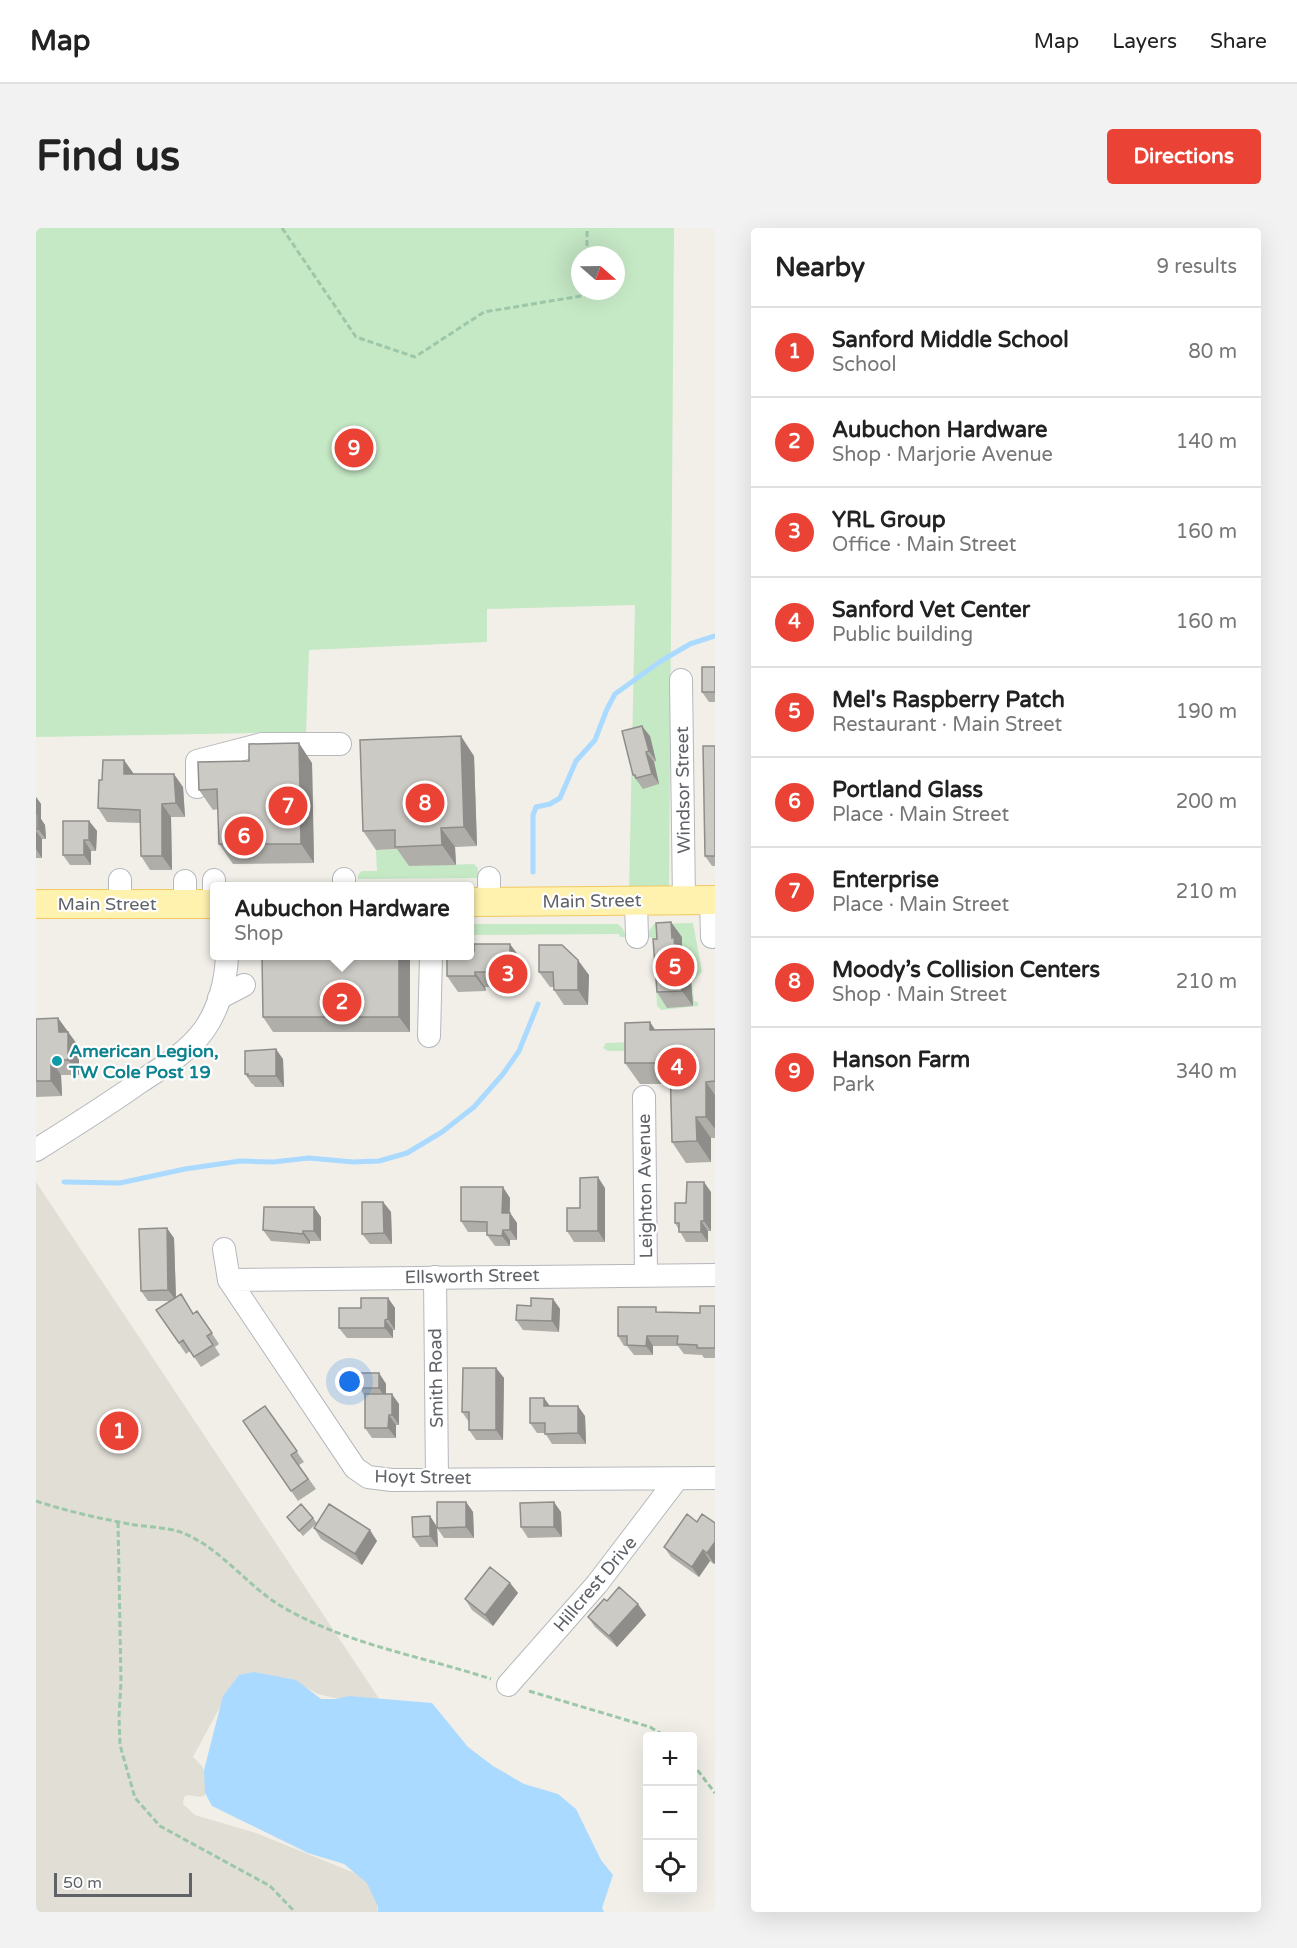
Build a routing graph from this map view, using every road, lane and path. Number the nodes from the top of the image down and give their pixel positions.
1 (282, 228) edge
2 (587, 228) edge
3 (587, 246) edge
4 (571, 298) edge
5 (681, 680) dead end
6 (340, 744) dead end
7 (197, 787) edge
8 (210, 892) edge
9 (482, 894) edge
10 (636, 900) junction
11 (703, 900) edge
12 (36, 904) edge
13 (637, 937) dead end
14 (712, 937) dead end
15 (226, 960) edge
16 (431, 960) edge
17 (244, 986) dead end
18 (219, 998) junction
19 (429, 1036) dead end
20 (644, 1097) dead end
21 (36, 1150) edge
22 (224, 1250) dead end
23 (646, 1275) junction
24 (715, 1275) edge
25 (435, 1277) junction
26 (229, 1280) junction
27 (715, 1478) edge
28 (437, 1479) junction
29 (677, 1479) junction
30 (36, 1501) edge
31 (118, 1522) junction
32 (508, 1685) junction
33 (658, 1732) edge
34 (697, 1768) edge
35 (715, 1793) edge
36 (295, 1912) edge

1 - 4 path
2 - 3 path
5 - 11 street, Windsor Street
6 - 7 street
8 - 12 main road, Main Street
9 - 10 main road, Main Street
10 - 11 main road, Main Street
10 - 13 street
11 - 14 street, Windsor Street
15 - 18 street
16 - 19 street
17 - 18 street
18 - 21 street
20 - 23 street, Leighton Avenue
22 - 26 street, Hoyt Street
23 - 24 street, Ellsworth Street
23 - 25 street, Ellsworth Street
25 - 26 street, Ellsworth Street
25 - 28 street, Smith Road
26 - 28 street, Hoyt Street
27 - 29 street, Hoyt Street
28 - 29 street, Hoyt Street
29 - 32 street, Hillcrest Drive
30 - 31 path
31 - 32 path
31 - 36 path
32 - 33 path
34 - 35 path

